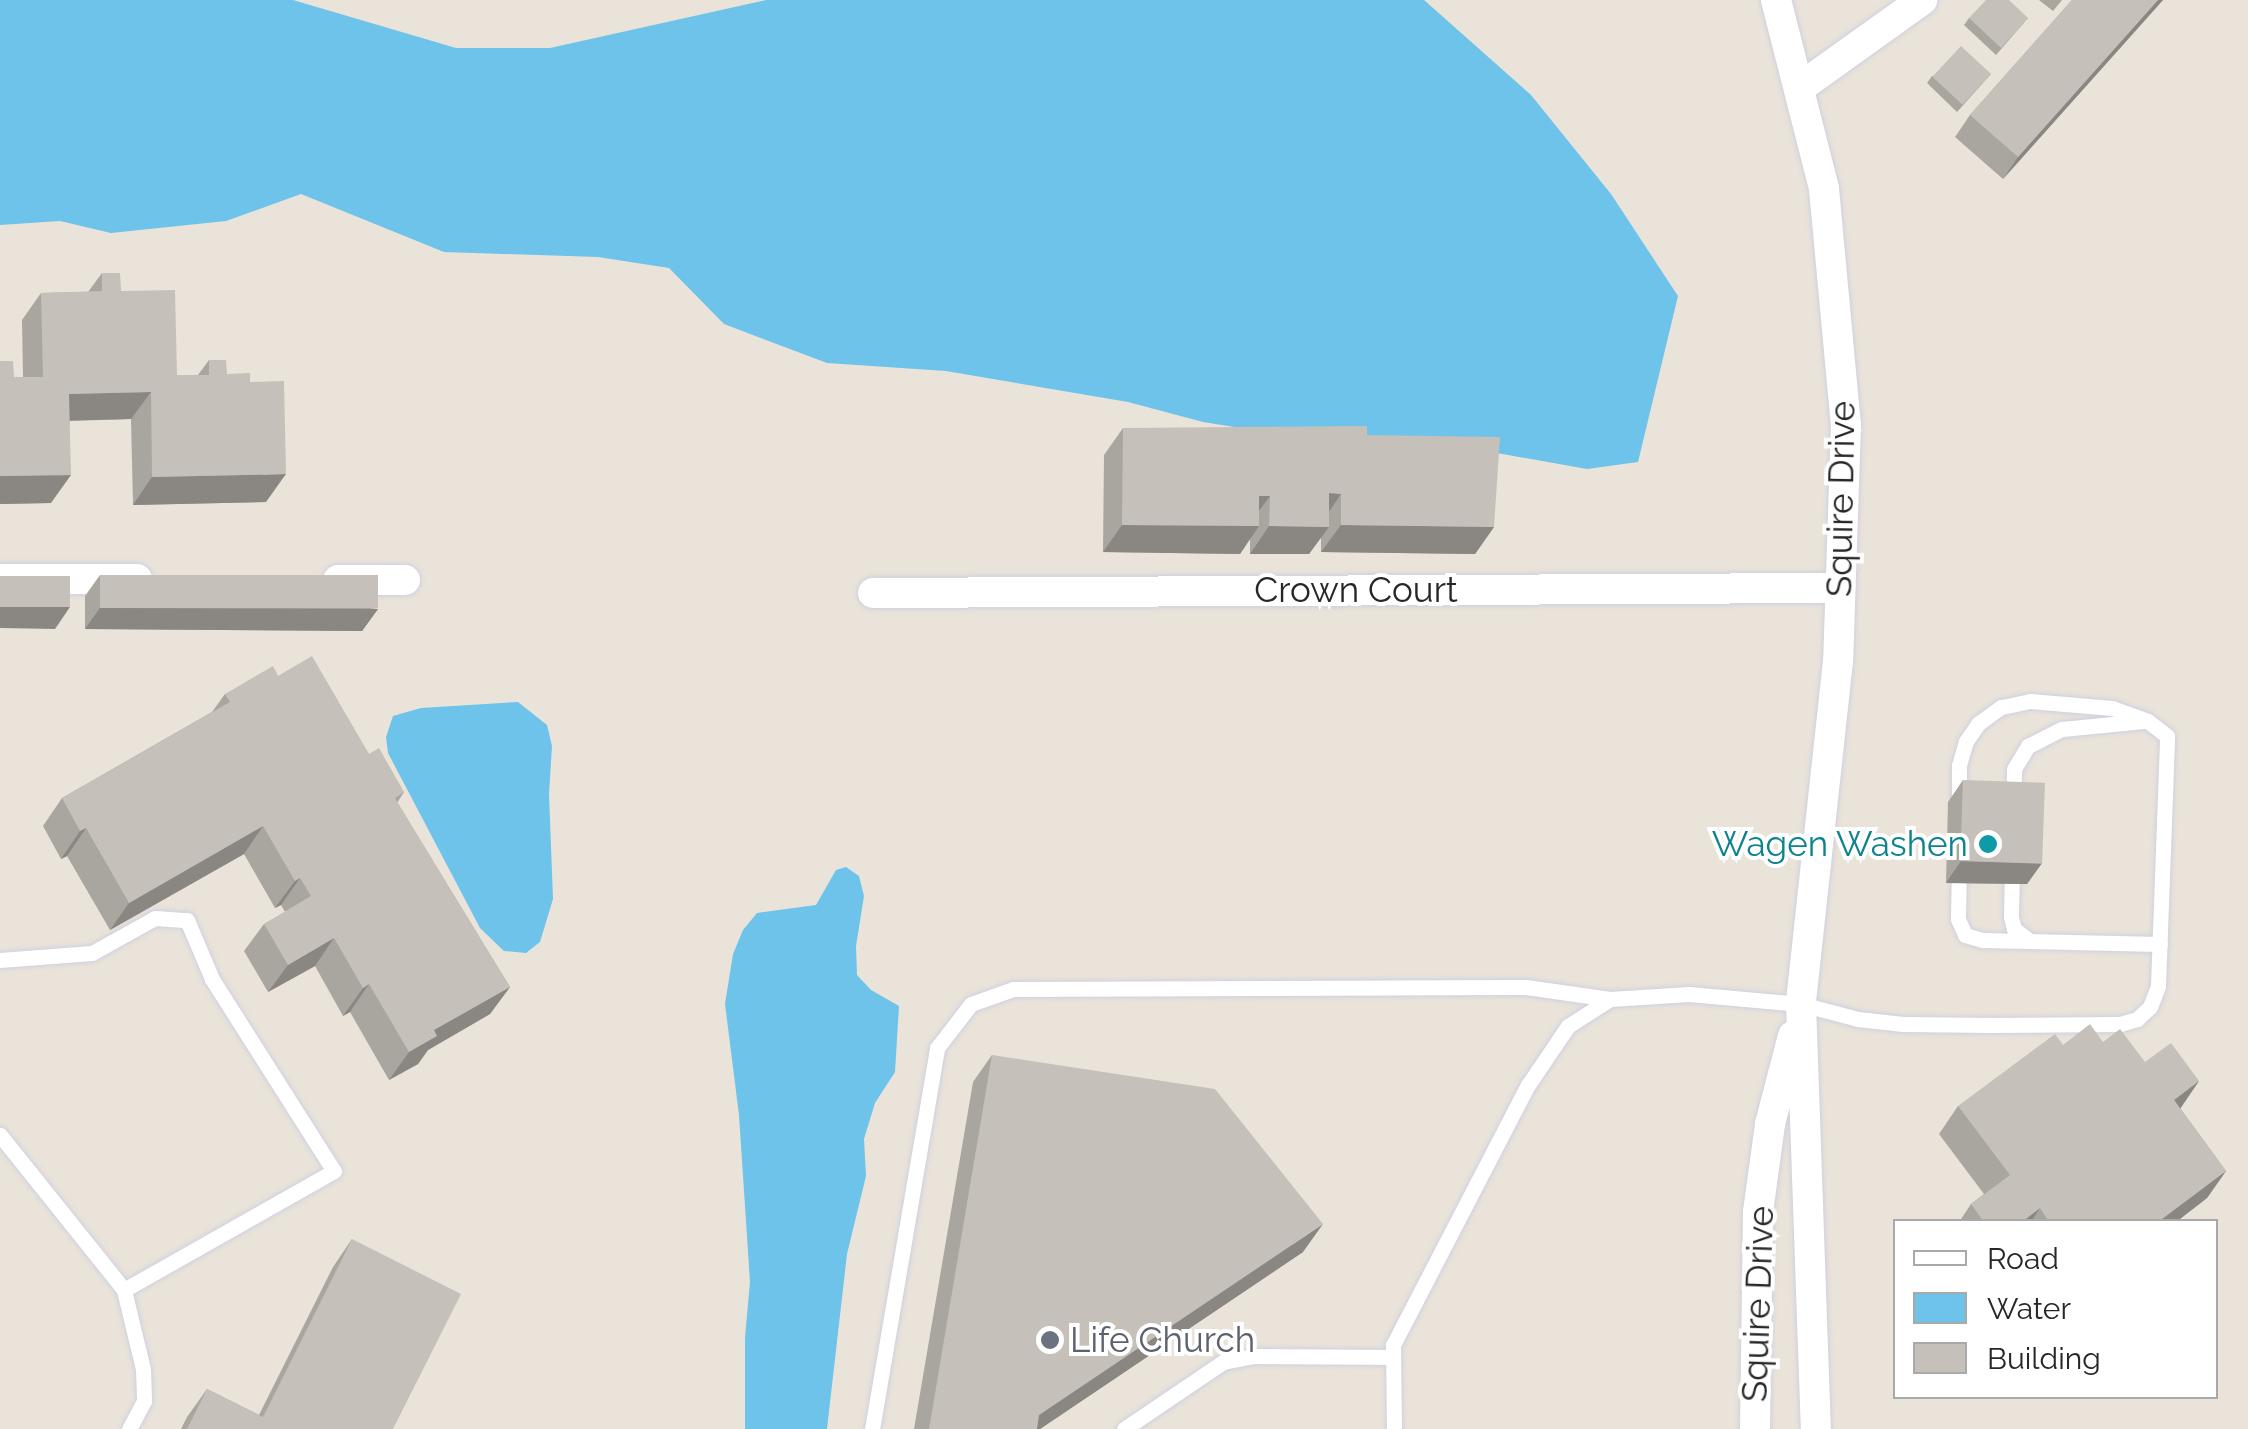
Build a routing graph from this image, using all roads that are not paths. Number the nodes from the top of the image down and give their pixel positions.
1 (1776, 0) edge
2 (1922, 0) edge
3 (1802, 86) junction
4 (0, 579) edge
5 (174, 580) edge
6 (309, 580) edge
7 (405, 580) dead end
8 (1840, 588) junction
9 (873, 593) dead end
10 (2148, 721) junction
11 (1959, 823) edge
12 (2012, 825) edge
13 (1959, 842) edge
14 (2012, 843) edge
15 (2030, 941) junction
16 (2160, 944) junction
17 (0, 960) edge
18 (1610, 999) junction
19 (1801, 1004) junction
20 (0, 1135) edge
21 (124, 1290) junction
22 (1392, 1356) junction
23 (129, 1429) edge
24 (872, 1429) edge
25 (1124, 1429) edge
26 (1394, 1429) edge
27 (1755, 1429) edge
28 (1816, 1429) edge

1 - 3 street, Squire Drive
2 - 3 street
3 - 8 street, Squire Drive
4 - 5 street
6 - 7 street
8 - 9 street, Crown Court
8 - 19 street, Squire Drive
10 - 11 lane
10 - 12 lane
10 - 16 lane
13 - 15 lane
14 - 15 lane
15 - 16 lane
16 - 19 lane
17 - 21 lane
18 - 19 lane
18 - 22 lane
18 - 24 lane
19 - 27 street, Squire Drive
19 - 28 street, Squire Drive
20 - 21 lane
21 - 23 lane
22 - 25 lane
22 - 26 lane

